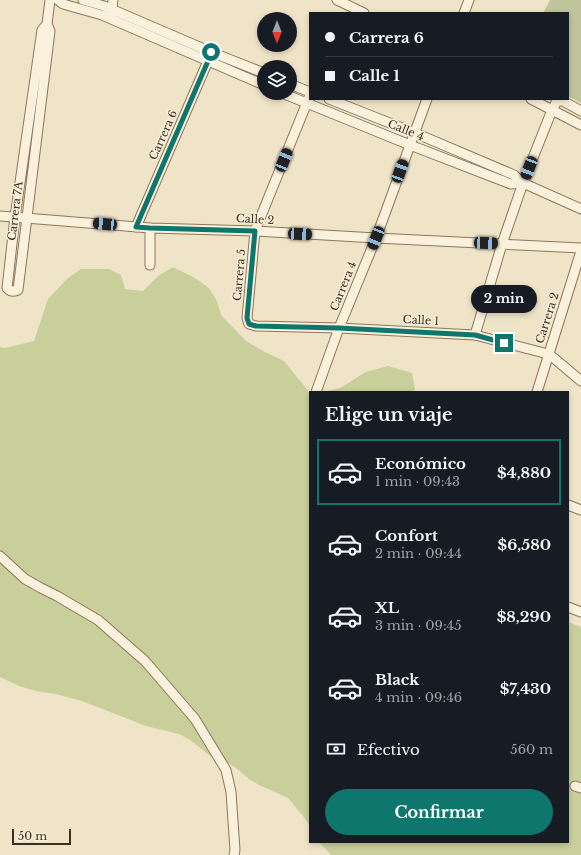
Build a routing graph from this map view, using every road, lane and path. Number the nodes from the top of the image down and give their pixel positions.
1 (50, 0) edge
2 (58, 0) edge
3 (83, 0) edge
4 (113, 0) edge
5 (337, 0) edge
6 (469, 0) edge
7 (348, 2) edge
8 (107, 10) edge
9 (343, 12) edge
10 (363, 12) edge
11 (464, 12) edge
12 (47, 24) junction
13 (209, 57) junction
14 (257, 72) edge
15 (257, 81) edge
16 (297, 87) edge
17 (309, 92) edge
18 (297, 96) edge
19 (308, 99) edge
20 (310, 100) edge
21 (332, 100) edge
22 (427, 100) edge
23 (533, 100) edge
24 (552, 110) junction
25 (581, 111) edge
26 (581, 125) edge
27 (414, 133) junction
28 (410, 145) junction
29 (523, 183) junction
30 (581, 209) edge
31 (0, 216) edge
32 (15, 217) junction
33 (27, 218) junction
34 (136, 227) junction
35 (150, 228) junction
36 (255, 231) junction
37 (376, 238) junction
38 (502, 244) junction
39 (581, 249) edge
40 (150, 265) dead end
41 (249, 324) joint
42 (339, 328) junction
43 (475, 335) junction
44 (548, 354) junction
45 (581, 381) edge
46 (316, 391) edge
47 (537, 391) edge
48 (569, 505) edge
49 (581, 510) edge
50 (0, 556) edge
51 (569, 607) edge
52 (581, 612) edge
53 (234, 855) edge

1 - 12 street, Carrera 7A
2 - 8 street
3 - 8 street
4 - 8 street
5 - 7 street
6 - 11 street
7 - 9 street
7 - 10 street
8 - 13 street
12 - 32 street, Carrera 7A
12 - 33 street, Carrera 7A
13 - 14 street
13 - 15 street
13 - 34 street, Carrera 6
16 - 17 street
18 - 19 street, Calle 4
19 - 36 street, Carrera 5
20 - 28 street, Calle 4
21 - 27 street, Calle 4
22 - 27 street, Carrera 4
23 - 24 street
24 - 25 street
24 - 26 street
24 - 29 street
27 - 28 street, Carrera 4
27 - 29 street, Calle 4
28 - 29 street, Calle 4
28 - 37 street, Carrera 4
29 - 30 street, Calle 4
29 - 38 street
31 - 32 street, Calle 2
32 - 33 street, Calle 2
32 - 33 street, Carrera 7A
33 - 34 street, Calle 2
34 - 35 street, Calle 2
35 - 36 street, Calle 2
35 - 40 street
36 - 37 street, Calle 2
36 - 41 street, Carrera 5
37 - 38 street, Calle 2
37 - 42 street, Carrera 4
38 - 39 street, Calle 2
38 - 43 street
39 - 44 street, Carrera 2
41 - 42 street, Calle 1
42 - 43 street, Calle 1
42 - 46 street, Carrera 4
43 - 44 street, Calle 1
44 - 45 street, Calle 1
44 - 47 street, Carrera 2
48 - 49 street
50 - 53 street
51 - 52 street

